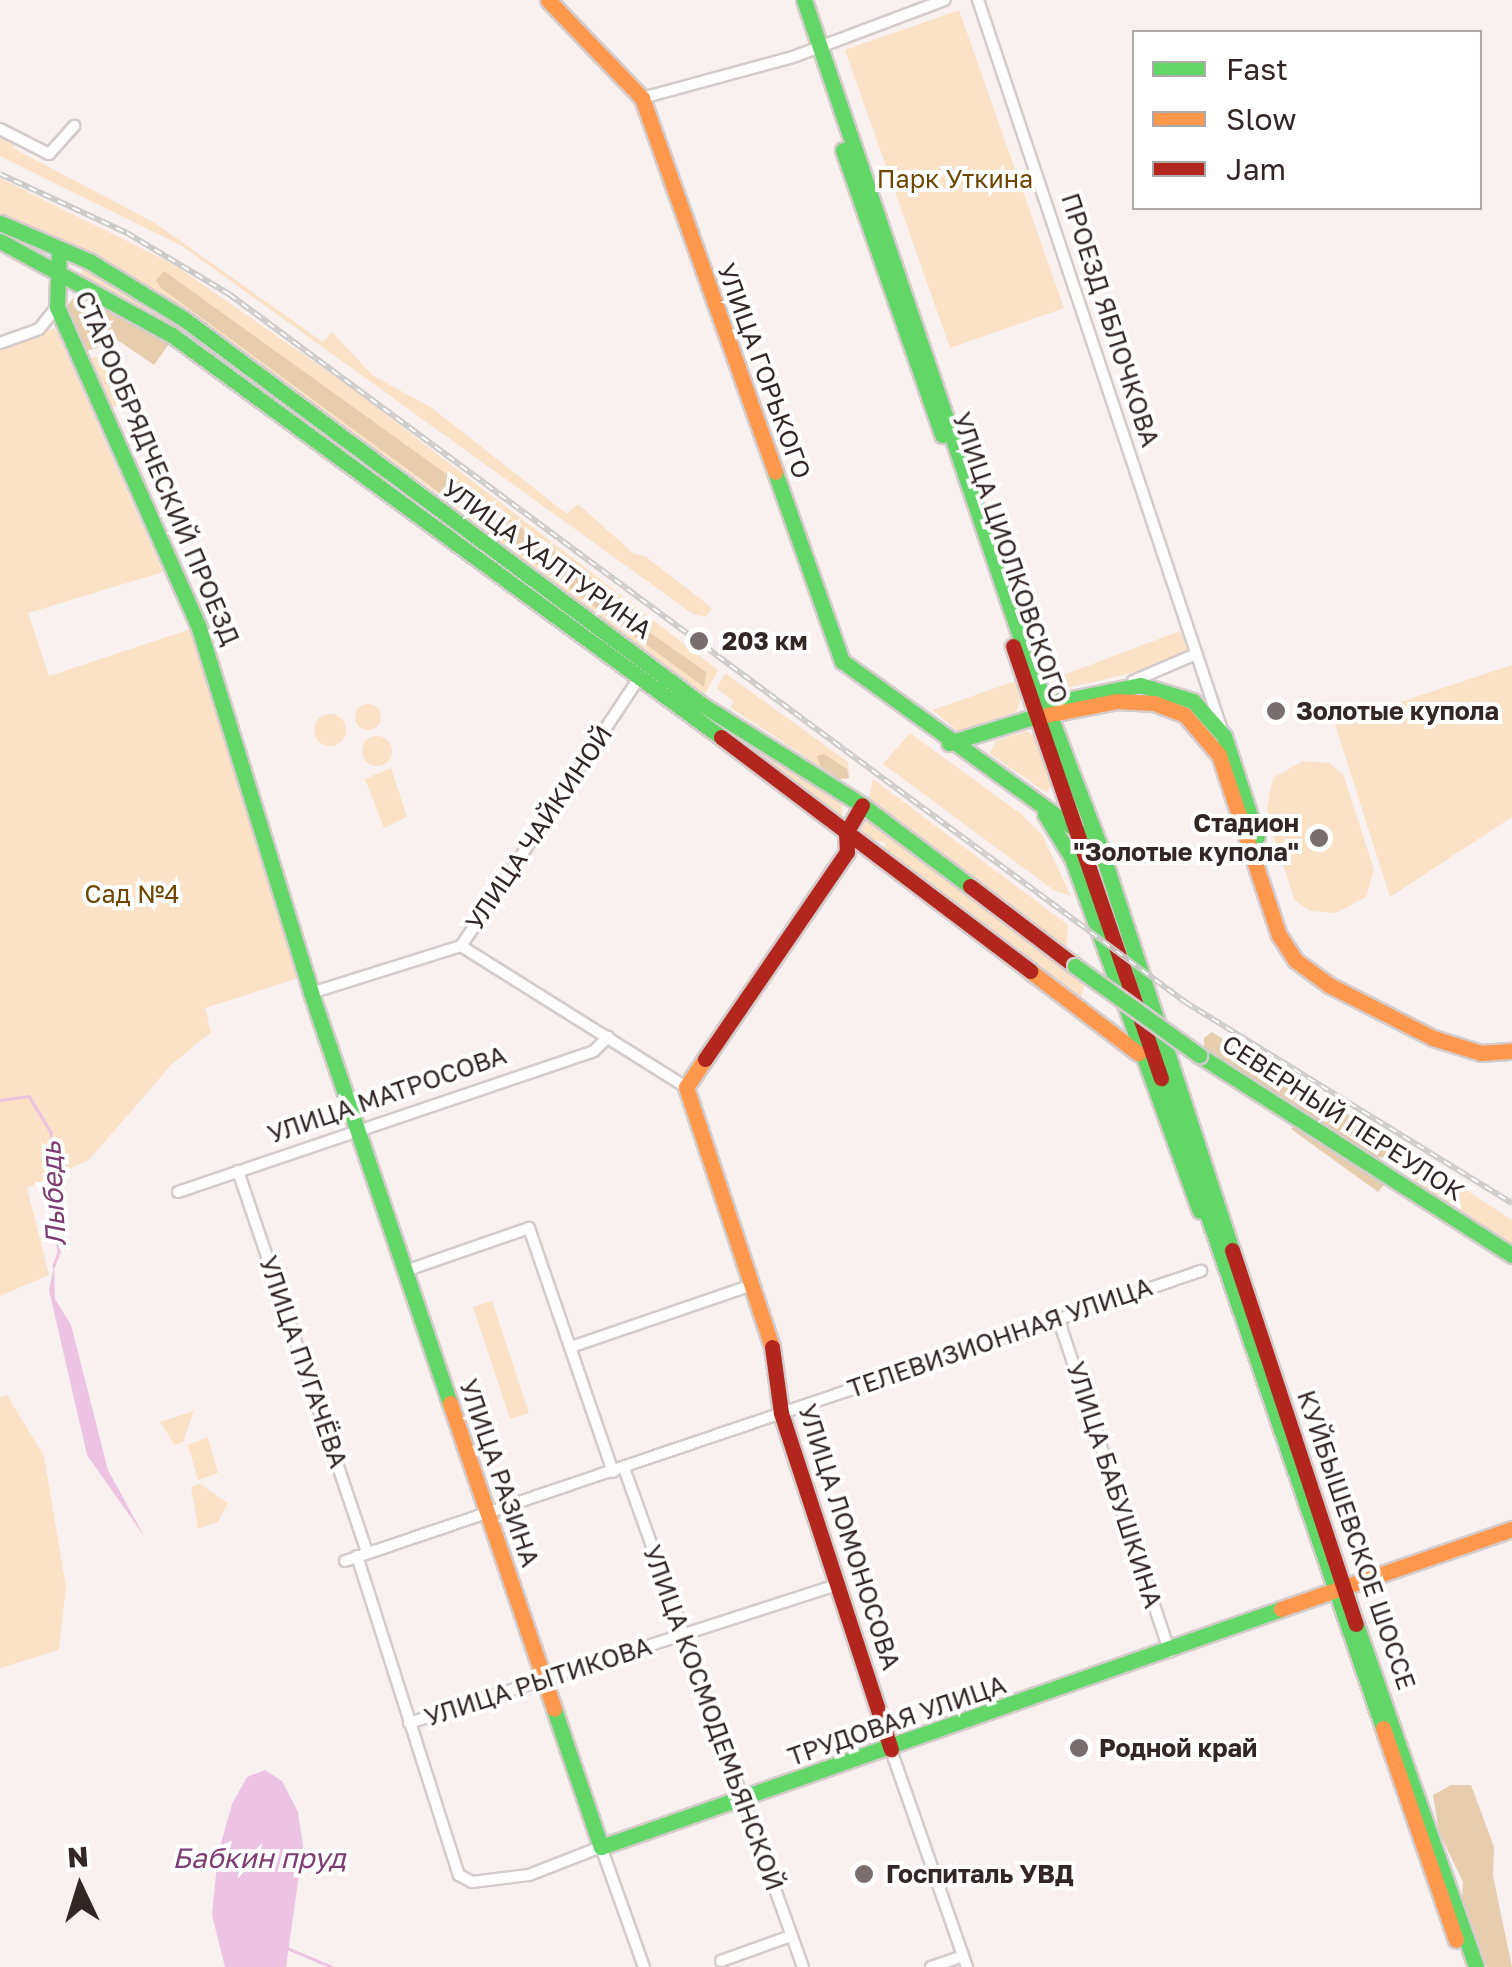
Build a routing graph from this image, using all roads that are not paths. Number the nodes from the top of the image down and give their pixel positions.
1 (548, 0) edge
2 (793, 0) edge
3 (804, 0) edge
4 (946, 0) edge
5 (978, 0) edge
6 (815, 49) junction
7 (642, 98) junction
8 (74, 126) dead end
9 (0, 129) edge
10 (0, 223) edge
11 (0, 242) edge
12 (59, 248) junction
13 (58, 268) junction
14 (57, 307) junction
15 (0, 343) edge
16 (1196, 654) junction
17 (638, 680) junction
18 (1118, 685) junction
19 (1045, 712) junction
20 (1224, 736) junction
21 (948, 743) junction
22 (862, 806) junction
23 (1040, 807) junction
24 (846, 832) junction
25 (1077, 832) junction
26 (1100, 846) junction
27 (461, 946) junction
28 (310, 993) junction
29 (608, 1037) junction
30 (1512, 1049) edge
31 (1138, 1052) junction
32 (1198, 1055) joint
33 (686, 1087) junction
34 (1184, 1130) junction
35 (359, 1131) junction
36 (238, 1171) junction
37 (178, 1192) dead end
38 (1217, 1252) junction
39 (1512, 1255) edge
40 (405, 1271) junction
41 (1201, 1271) dead end
42 (752, 1285) junction
43 (1058, 1318) junction
44 (571, 1347) junction
45 (780, 1413) junction
46 (618, 1470) junction
47 (486, 1514) junction
48 (1512, 1529) edge
49 (356, 1556) junction
50 (837, 1585) junction
51 (1339, 1592) junction
52 (684, 1636) junction
53 (1170, 1652) junction
54 (542, 1679) junction
55 (409, 1723) junction
56 (891, 1750) junction
57 (742, 1800) junction
58 (601, 1847) junction
59 (472, 1882) joint
60 (791, 1936) junction
61 (721, 1960) dead end
62 (965, 1961) edge
63 (644, 1967) edge
64 (802, 1967) edge
65 (931, 1967) edge
66 (1466, 1967) edge
67 (1476, 1967) edge

1 - 7 main road, УЛИЦА ГОРЬКОГО
2 - 6 main road, УЛИЦА ЦИОЛКОВСКОГО
3 - 6 main road, УЛИЦА ЦИОЛКОВСКОГО
4 - 6 street
5 - 16 street, ПРОЕЗД ЯБЛОЧКОВА
6 - 7 street
6 - 19 main road, УЛИЦА ЦИОЛКОВСКОГО
7 - 21 main road, УЛИЦА ГОРЬКОГО
8 - 9 street
10 - 12 main road, УЛИЦА ХАЛТУРИНА
11 - 13 main road, УЛИЦА ХАЛТУРИНА
12 - 13 main road, СТАРООБРЯДЧЕСКИЙ ПРОЕЗД
12 - 22 main road, УЛИЦА ХАЛТУРИНА
13 - 14 main road, СТАРООБРЯДЧЕСКИЙ ПРОЕЗД
13 - 17 main road, УЛИЦА ХАЛТУРИНА
14 - 15 street
14 - 28 main road, СТАРООБРЯДЧЕСКИЙ ПРОЕЗД
16 - 18 street, ПРОЕЗД ЯБЛОЧКОВА
16 - 20 street, ПРОЕЗД ЯБЛОЧКОВА
17 - 24 main road, УЛИЦА ХАЛТУРИНА
17 - 27 street, УЛИЦА ЧАЙКИНОЙ
18 - 19 main road, ПРОЕЗД ЯБЛОЧКОВА
18 - 20 main road, ПРОЕЗД ЯБЛОЧКОВА
19 - 21 main road
19 - 25 main road, УЛИЦА ЦИОЛКОВСКОГО
19 - 26 main road, УЛИЦА ЦИОЛКОВСКОГО
19 - 30 main road, ПРОЕЗД ЯБЛОЧКОВА
20 - 30 main road, ПРОЕЗД ЯБЛОЧКОВА
21 - 23 main road, УЛИЦА ГОРЬКОГО
22 - 24 main road
22 - 32 main road, УЛИЦА ХАЛТУРИНА, bridge
23 - 25 main road, УЛИЦА ГОРЬКОГО
23 - 31 main road, КУЙБЫШЕВСКОЕ ШОССЕ
24 - 31 main road, УЛИЦА ХАЛТУРИНА
24 - 33 main road
25 - 26 main road, УЛИЦА ГОРЬКОГО
25 - 34 main road, УЛИЦА ЦИОЛКОВСКОГО
26 - 34 main road, УЛИЦА ЦИОЛКОВСКОГО
27 - 28 street, УЛИЦА ЧАЙКИНОЙ
27 - 29 street
28 - 35 main road, УЛИЦА РАЗИНА
29 - 33 street
29 - 35 street, УЛИЦА МАТРОСОВА
31 - 38 main road, КУЙБЫШЕВСКОЕ ШОССЕ
32 - 39 main road, СЕВЕРНЫЙ ПЕРЕУЛОК
33 - 42 main road, УЛИЦА ЛОМОНОСОВА
34 - 38 main road, КУЙБЫШЕВСКОЕ ШОССЕ
34 - 51 main road, КУЙБЫШЕВСКОЕ ШОССЕ
35 - 36 street, УЛИЦА МАТРОСОВА
35 - 40 main road, УЛИЦА РАЗИНА
36 - 37 street, УЛИЦА МАТРОСОВА
36 - 49 street, УЛИЦА ПУГАЧЁВА
38 - 51 main road, КУЙБЫШЕВСКОЕ ШОССЕ
40 - 44 street, УЛИЦА КОСМОДЕМЬЯНСКОЙ
40 - 47 main road, УЛИЦА РАЗИНА
41 - 43 street, ТЕЛЕВИЗИОННАЯ УЛИЦА
42 - 44 street
42 - 45 main road, УЛИЦА ЛОМОНОСОВА
43 - 45 street, ТЕЛЕВИЗИОННАЯ УЛИЦА
43 - 53 street, УЛИЦА БАБУШКИНА
44 - 46 street, УЛИЦА КОСМОДЕМЬЯНСКОЙ
45 - 46 street, ТЕЛЕВИЗИОННАЯ УЛИЦА
45 - 50 main road, УЛИЦА ЛОМОНОСОВА
46 - 47 street, ТЕЛЕВИЗИОННАЯ УЛИЦА
46 - 52 street, УЛИЦА КОСМОДЕМЬЯНСКОЙ
47 - 49 street, ТЕЛЕВИЗИОННАЯ УЛИЦА
47 - 54 main road, УЛИЦА РАЗИНА
48 - 51 main road, ТРУДОВАЯ УЛИЦА
49 - 55 street, УЛИЦА ПУГАЧЁВА
50 - 52 street, УЛИЦА РЫТИКОВА
50 - 56 main road, УЛИЦА ЛОМОНОСОВА
51 - 53 main road, ТРУДОВАЯ УЛИЦА
51 - 66 main road, КУЙБЫШЕВСКОЕ ШОССЕ
51 - 67 main road, КУЙБЫШЕВСКОЕ ШОССЕ
52 - 54 street, УЛИЦА РЫТИКОВА
52 - 57 street, УЛИЦА КОСМОДЕМЬЯНСКОЙ
53 - 56 main road, ТРУДОВАЯ УЛИЦА
54 - 55 street, УЛИЦА РЫТИКОВА
54 - 58 main road, УЛИЦА РАЗИНА
55 - 59 street, УЛИЦА ПУГАЧЁВА
56 - 57 main road, ТРУДОВАЯ УЛИЦА
56 - 62 street, УЛИЦА ЛОМОНОСОВА
57 - 58 main road, ТРУДОВАЯ УЛИЦА
57 - 60 street, УЛИЦА КОСМОДЕМЬЯНСКОЙ
58 - 59 street, ТРУДОВАЯ УЛИЦА
58 - 63 street, УЛИЦА РАЗИНА
60 - 61 street
60 - 64 street, УЛИЦА КОСМОДЕМЬЯНСКОЙ
62 - 65 street

